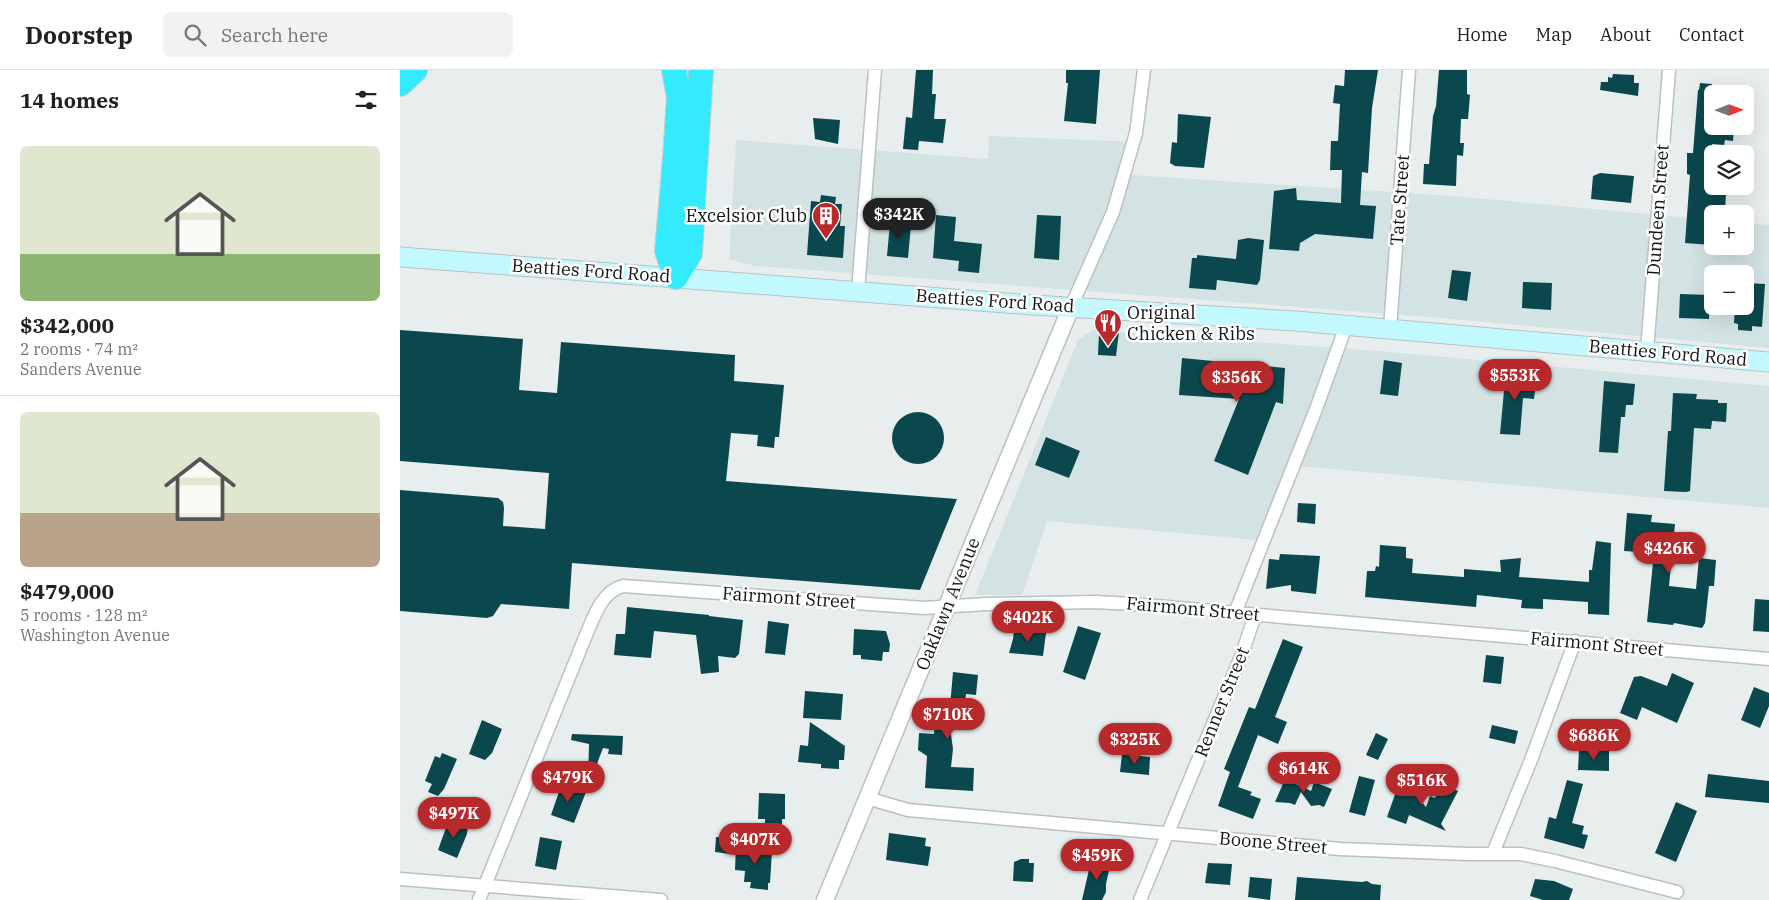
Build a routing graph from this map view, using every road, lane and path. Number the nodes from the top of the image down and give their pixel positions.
1 (415, 70) edge
2 (674, 70) edge
3 (701, 70) edge
4 (875, 70) edge
5 (1144, 70) edge
6 (1409, 70) edge
7 (1668, 70) edge
8 (400, 84) edge
9 (400, 257) edge
10 (676, 277) junction
11 (858, 291) junction
12 (1071, 307) junction
13 (1346, 326) junction
14 (1390, 330) junction
15 (1646, 351) junction
16 (1769, 362) edge
17 (947, 606) junction
18 (1235, 613) junction
19 (1255, 615) junction
20 (1575, 641) junction
21 (1769, 659) edge
22 (867, 798) junction
23 (1168, 835) junction
24 (1492, 853) junction
25 (400, 879) edge
26 (485, 886) junction
27 (1677, 892) dead end
28 (479, 900) edge
29 (661, 900) edge
30 (825, 900) edge
31 (1140, 900) edge

1 - 8 highway
2 - 10 highway
3 - 10 highway
4 - 11 street
5 - 12 street
6 - 14 street, Tate Street
7 - 15 street, Dundeen Street
9 - 10 main road, Beatties Ford Road
10 - 11 main road, Beatties Ford Road
11 - 12 main road, Beatties Ford Road
12 - 13 main road, Beatties Ford Road
12 - 17 street, Oaklawn Avenue
13 - 14 main road, Beatties Ford Road
13 - 18 street
14 - 15 main road, Beatties Ford Road
15 - 16 main road, Beatties Ford Road
17 - 18 street, Fairmont Street
17 - 22 street, Oaklawn Avenue
17 - 26 street, Fairmont Street
18 - 19 street, Fairmont Street
19 - 20 street, Fairmont Street
19 - 23 street, Renner Street
20 - 21 street, Fairmont Street
20 - 24 street
22 - 23 street, Boone Street
22 - 30 street, Oaklawn Avenue
23 - 24 street, Boone Street
23 - 31 street, Renner Street
24 - 27 street, Boone Street
25 - 26 street
26 - 28 street
26 - 29 street

